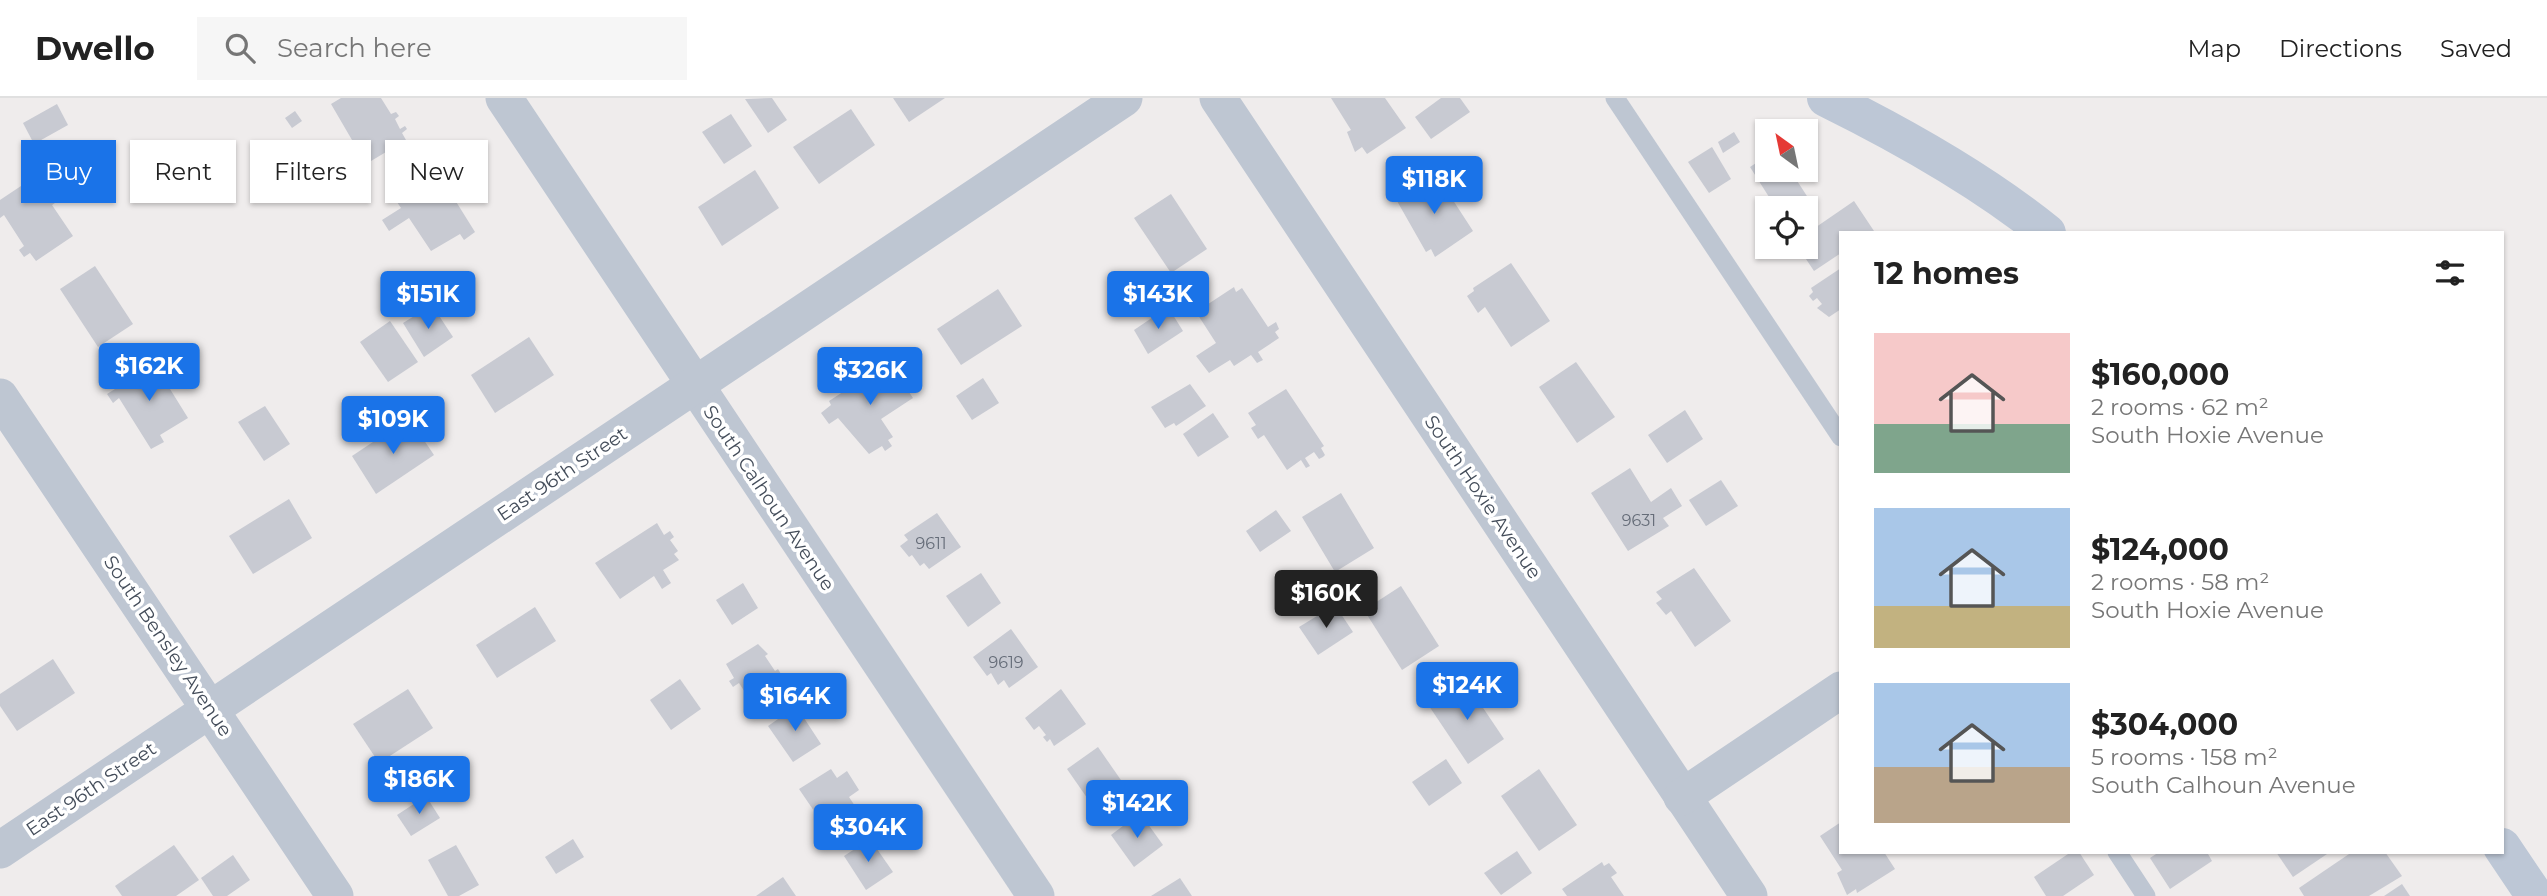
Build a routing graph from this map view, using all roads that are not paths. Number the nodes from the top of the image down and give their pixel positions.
1 (504, 98) edge
2 (1124, 98) edge
3 (1218, 98) edge
4 (1615, 98) edge
5 (1826, 98) edge
6 (2044, 231) edge
7 (694, 387) junction
8 (0, 397) edge
9 (1839, 434) edge
10 (1839, 691) edge
11 (211, 709) junction
12 (1682, 797) junction
13 (0, 850) edge
14 (2504, 850) edge
15 (2118, 854) edge
16 (335, 896) edge
17 (1037, 896) edge
18 (1749, 896) edge
19 (2146, 896) edge
20 (2535, 896) edge

1 - 7 street, South Calhoun Avenue
2 - 7 street, East 96th Street
3 - 12 street, South Hoxie Avenue
4 - 9 lane
5 - 6 main road
7 - 11 street, East 96th Street
7 - 17 street, South Calhoun Avenue
8 - 11 street, South Bensley Avenue
10 - 12 street
11 - 13 street, East 96th Street
11 - 16 street, South Bensley Avenue
12 - 18 street, South Hoxie Avenue
14 - 20 main road
15 - 19 lane

